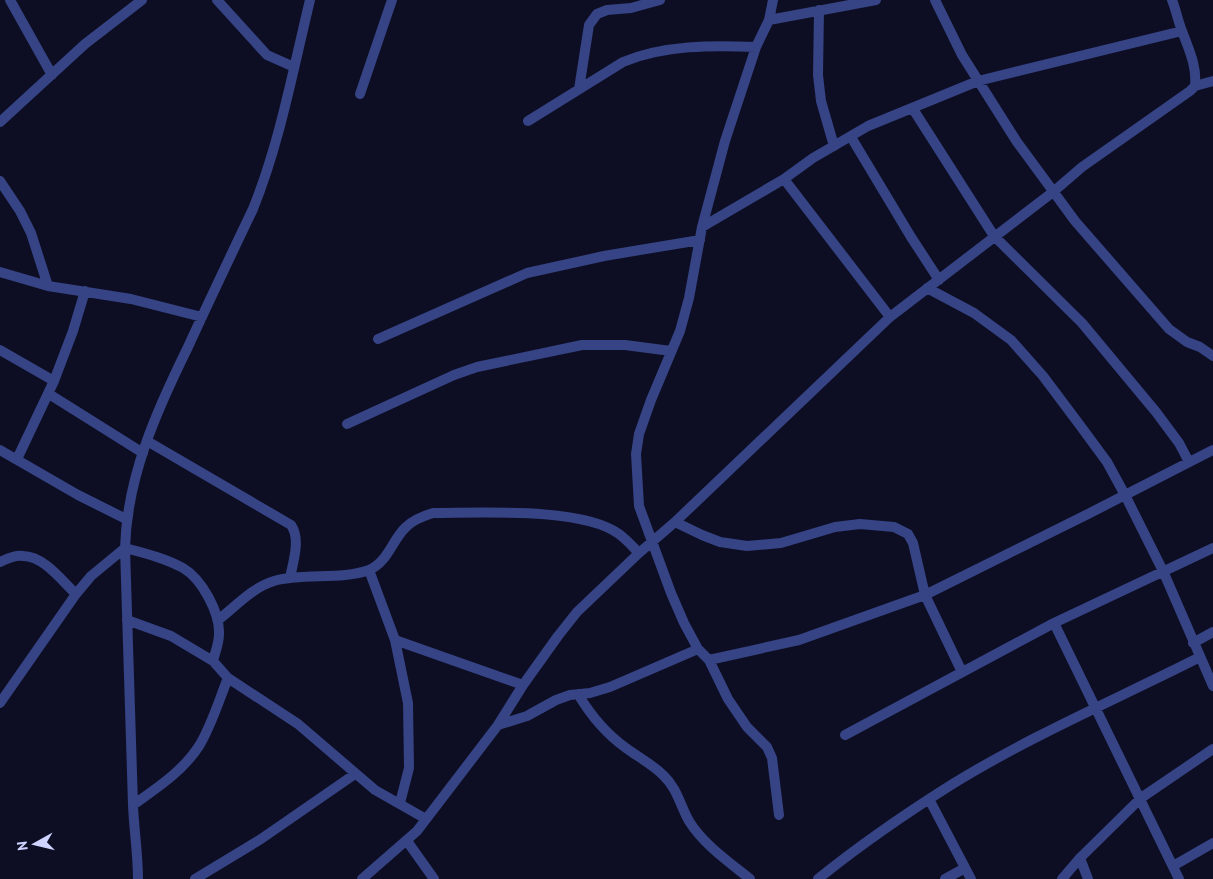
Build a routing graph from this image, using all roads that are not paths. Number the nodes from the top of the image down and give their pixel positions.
1 (10, 0) edge
2 (142, 0) edge
3 (217, 0) edge
4 (310, 0) edge
5 (392, 0) edge
6 (660, 0) edge
7 (773, 0) edge
8 (876, 0) edge
9 (935, 0) edge
10 (1172, 0) edge
11 (819, 10) junction
12 (769, 20) junction
13 (1182, 31) junction
14 (756, 47) junction
15 (294, 67) junction
16 (52, 75) junction
17 (978, 81) junction
18 (1213, 81) edge
19 (1195, 86) junction
20 (579, 89) junction
21 (360, 94) dead end
22 (913, 109) junction
23 (528, 121) dead end
24 (0, 122) edge
25 (851, 137) junction
26 (834, 146) junction
27 (784, 179) junction
28 (0, 181) edge
29 (1053, 192) junction
30 (702, 228) junction
31 (994, 236) junction
32 (700, 240) junction
33 (0, 272) edge
34 (939, 280) junction
35 (48, 286) junction
36 (927, 288) junction
37 (85, 291) junction
38 (202, 317) junction
39 (890, 317) junction
40 (378, 339) dead end
41 (0, 350) edge
42 (671, 351) junction
43 (1213, 356) edge
44 (54, 381) junction
45 (49, 394) junction
46 (347, 424) dead end
47 (147, 441) junction
48 (0, 450) edge
49 (1213, 450) edge
50 (143, 453) junction
51 (17, 460) junction
52 (1190, 462) junction
53 (1125, 495) junction
54 (126, 519) junction
55 (675, 522) junction
56 (652, 543) junction
57 (124, 548) junction
58 (1213, 548) edge
59 (639, 553) junction
60 (0, 562) edge
61 (369, 570) junction
62 (1163, 571) junction
63 (290, 578) junction
64 (76, 594) junction
65 (925, 595) junction
66 (127, 620) junction
67 (218, 620) junction
68 (1054, 623) junction
69 (1213, 632) edge
70 (394, 640) junction
71 (1193, 643) junction
72 (698, 649) junction
73 (1200, 657) junction
74 (709, 660) junction
75 (212, 661) junction
76 (962, 672) junction
77 (228, 678) junction
78 (523, 686) junction
79 (1213, 686) edge
80 (578, 694) junction
81 (0, 703) edge
82 (1096, 709) junction
83 (498, 724) junction
84 (845, 735) dead end
85 (1213, 749) edge
86 (355, 774) junction
87 (1141, 798) junction
88 (929, 799) junction
89 (400, 804) junction
90 (133, 805) junction
91 (779, 815) dead end
92 (426, 819) junction
93 (407, 841) junction
94 (1213, 844) edge
95 (1080, 858) junction
96 (1173, 866) junction
97 (965, 868) junction
98 (138, 879) edge
99 (195, 879) edge
100 (362, 879) edge
101 (434, 879) edge
102 (750, 879) edge
103 (818, 879) edge
104 (945, 879) edge
105 (971, 879) edge
106 (1062, 879) edge
107 (1088, 879) edge
108 (1179, 879) edge

1 - 16 street
2 - 16 street
3 - 15 street
4 - 15 street
5 - 21 street
6 - 20 street
7 - 12 street
8 - 11 street
9 - 17 street
10 - 13 street
11 - 12 street
11 - 26 street
12 - 14 street
13 - 17 street
13 - 19 street
14 - 20 street
14 - 30 street
15 - 38 street
16 - 24 street
17 - 22 street
17 - 29 street
18 - 19 street
19 - 29 street
20 - 23 street
22 - 25 street
22 - 31 street
25 - 26 street
25 - 34 street
26 - 27 street
27 - 30 street
27 - 39 street
28 - 35 street
29 - 31 street
29 - 43 street
30 - 32 street
31 - 34 street
31 - 52 street
32 - 40 street
32 - 42 street
33 - 35 street
34 - 36 street
35 - 37 street
36 - 39 street
36 - 53 street
37 - 38 street
37 - 44 street
38 - 47 street
39 - 55 street
41 - 44 street
42 - 46 street
42 - 56 street
44 - 45 street
45 - 50 street
45 - 51 street
47 - 50 street
47 - 63 street
48 - 51 street
49 - 52 street
50 - 54 street
51 - 54 street
52 - 53 street
53 - 62 street
53 - 65 street
54 - 57 street
55 - 56 street
55 - 65 street
56 - 59 street
56 - 72 street
57 - 64 street
57 - 66 street
57 - 67 street
58 - 62 street
59 - 61 street
59 - 78 street
60 - 64 street
61 - 63 street
61 - 70 street
62 - 68 street
62 - 71 street
63 - 67 street
64 - 81 street
65 - 74 street
65 - 76 street
66 - 75 street
66 - 90 street
67 - 75 street
68 - 76 street
68 - 82 street
69 - 71 street
70 - 78 street
70 - 89 street
71 - 73 street
72 - 74 street
72 - 80 street
73 - 79 street
73 - 82 street
74 - 91 street
75 - 77 street
76 - 84 street
77 - 86 street
77 - 90 street
78 - 83 street
80 - 83 street
80 - 102 street
82 - 87 street
82 - 88 street
83 - 92 street
85 - 87 street
86 - 89 street
86 - 99 street
87 - 95 street
87 - 96 street
88 - 97 street
88 - 103 street
89 - 92 street
90 - 98 street
92 - 93 street
93 - 100 street
93 - 101 street
94 - 96 street
95 - 106 street
95 - 107 street
96 - 108 street
97 - 104 street
97 - 105 street

